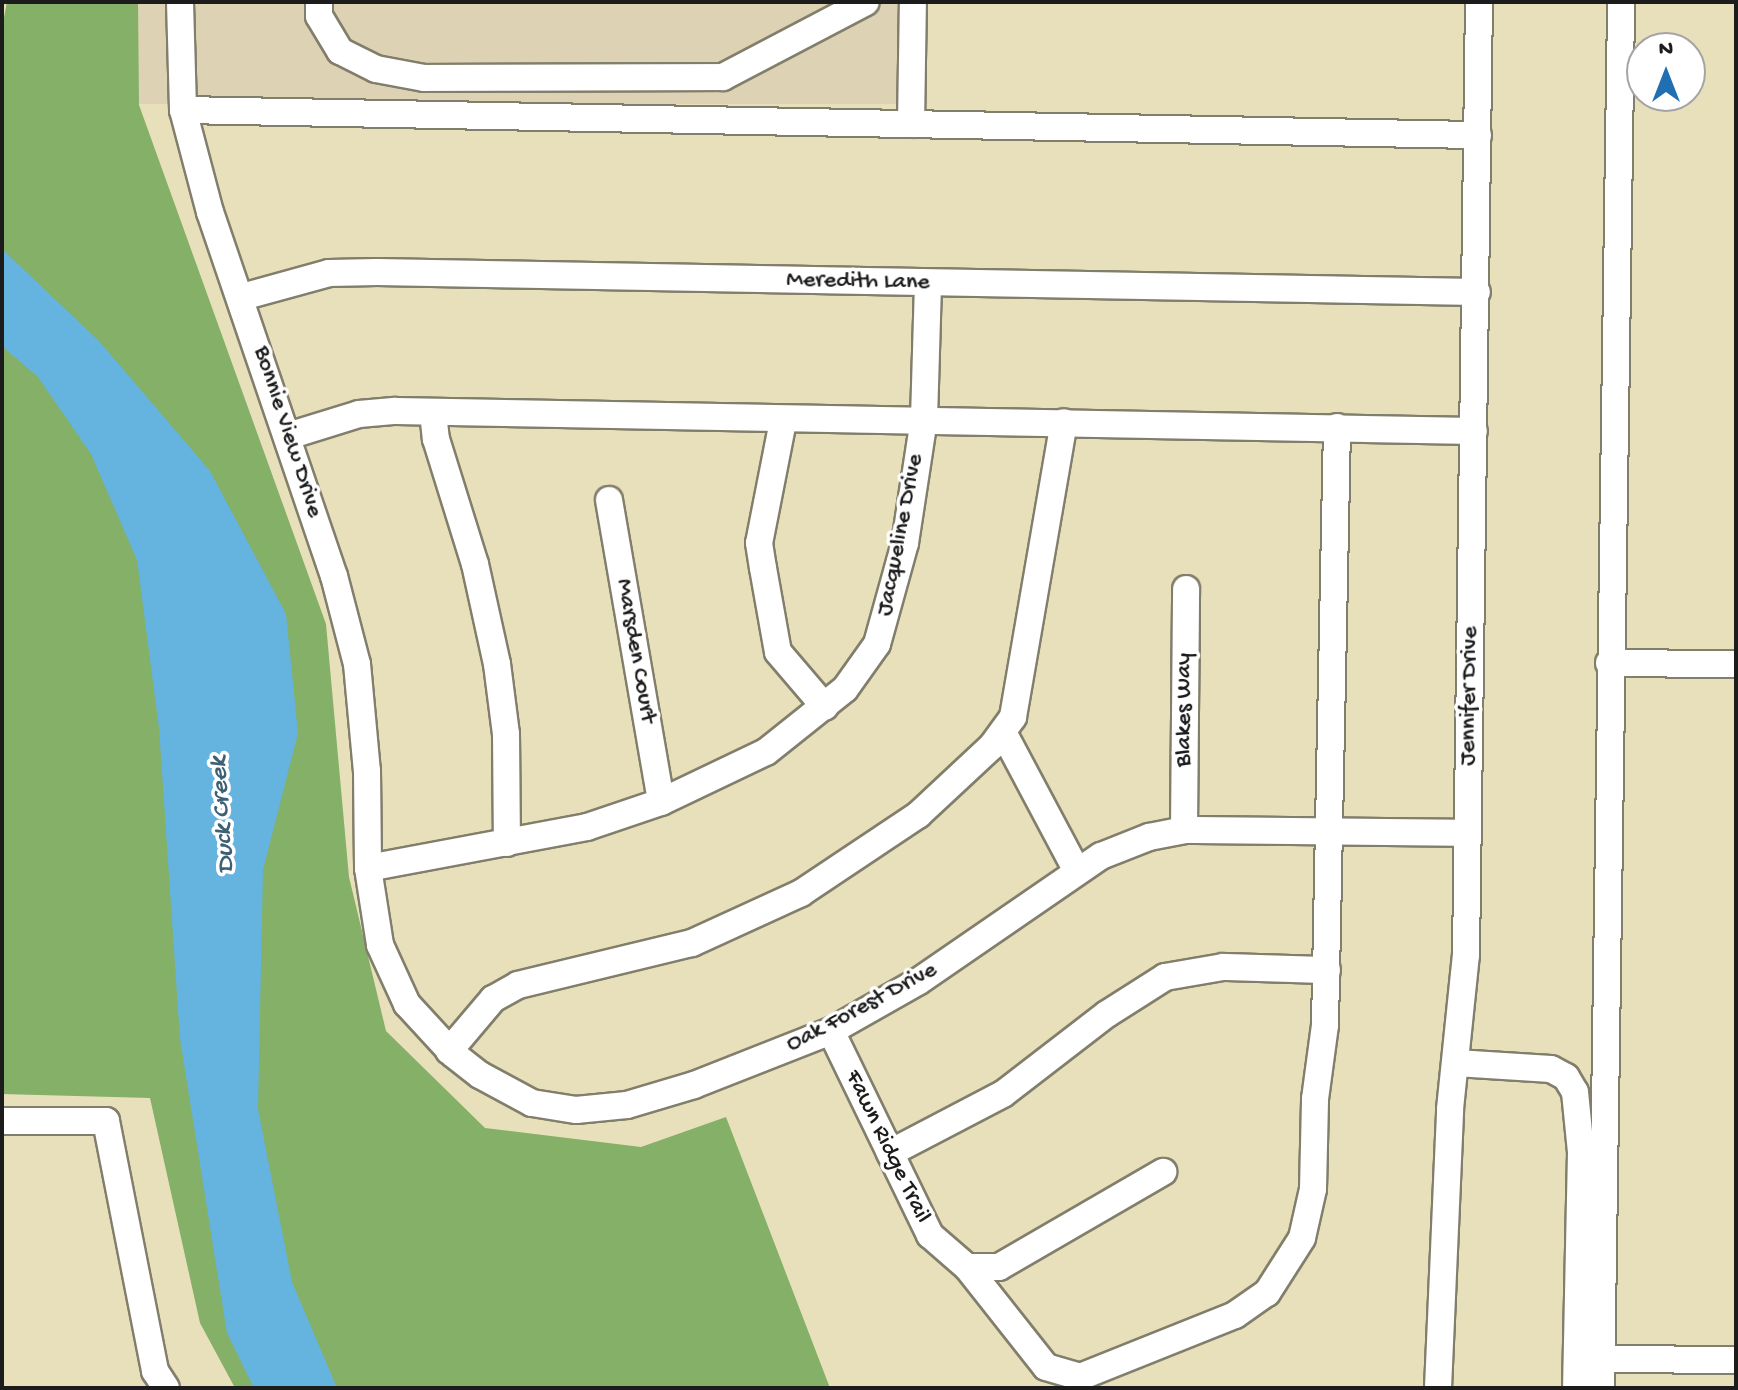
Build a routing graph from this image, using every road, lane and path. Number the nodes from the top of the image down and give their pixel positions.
1 (180, 2) edge
2 (319, 2) edge
3 (866, 2) edge
4 (913, 2) edge
5 (1479, 2) edge
6 (1621, 2) edge
7 (183, 110) junction
8 (911, 124) junction
9 (1478, 135) junction
10 (928, 284) junction
11 (1477, 292) junction
12 (242, 297) junction
13 (433, 412) junction
14 (924, 419) junction
15 (783, 421) junction
16 (1064, 422) junction
17 (1337, 427) junction
18 (1474, 431) junction
19 (288, 436) junction
20 (609, 500) dead end
21 (1186, 589) dead end
22 (1609, 663) junction
23 (1736, 664) edge
24 (825, 707) junction
25 (1003, 732) junction
26 (661, 802) junction
27 (1184, 830) junction
28 (1330, 832) junction
29 (1468, 833) junction
30 (507, 843) junction
31 (368, 868) junction
32 (1077, 871) junction
33 (1327, 970) junction
34 (831, 1031) junction
35 (449, 1051) junction
36 (1456, 1063) junction
37 (2, 1121) edge
38 (890, 1153) junction
39 (1163, 1172) dead end
40 (967, 1267) junction
41 (1602, 1359) junction
42 (1736, 1360) edge
43 (166, 1388) edge
44 (1438, 1388) edge
45 (1576, 1388) edge
46 (1601, 1388) edge

1 - 7 street, Bonnie View Drive
2 - 3 street
4 - 8 street
5 - 9 street, Jennifer Drive
6 - 22 street
7 - 8 street
7 - 12 street, Bonnie View Drive
8 - 9 street
9 - 11 street, Jennifer Drive
10 - 11 street, Meredith Lane
10 - 12 street, Meredith Lane
10 - 14 street, Jacqueline Drive
11 - 18 street, Jennifer Drive
12 - 19 street, Bonnie View Drive
13 - 15 street
13 - 19 street
13 - 30 street
14 - 15 street
14 - 16 street
14 - 24 street, Jacqueline Drive
15 - 24 street
16 - 17 street
16 - 25 street
17 - 18 street
17 - 28 street, Fawn Ridge Trail
18 - 29 street, Jennifer Drive
19 - 31 street, Bonnie View Drive
20 - 26 street, Marsden Court
21 - 27 street, Blakes Way
22 - 23 street
22 - 41 street
24 - 26 street, Jacqueline Drive
25 - 32 street
25 - 35 street
26 - 30 street, Jacqueline Drive
27 - 28 street, Oak Forest Drive
27 - 32 street, Oak Forest Drive
28 - 29 street, Oak Forest Drive
28 - 33 street, Fawn Ridge Trail
29 - 36 street, Jennifer Drive
30 - 31 street, Jacqueline Drive
31 - 35 street, Oak Forest Drive
32 - 34 street, Oak Forest Drive
33 - 38 street
33 - 40 street, Fawn Ridge Trail
34 - 35 street, Oak Forest Drive
34 - 38 street, Fawn Ridge Trail
36 - 44 street, Jennifer Drive
36 - 45 street
37 - 43 street
38 - 40 street, Fawn Ridge Trail
39 - 40 street
41 - 42 street
41 - 46 street

